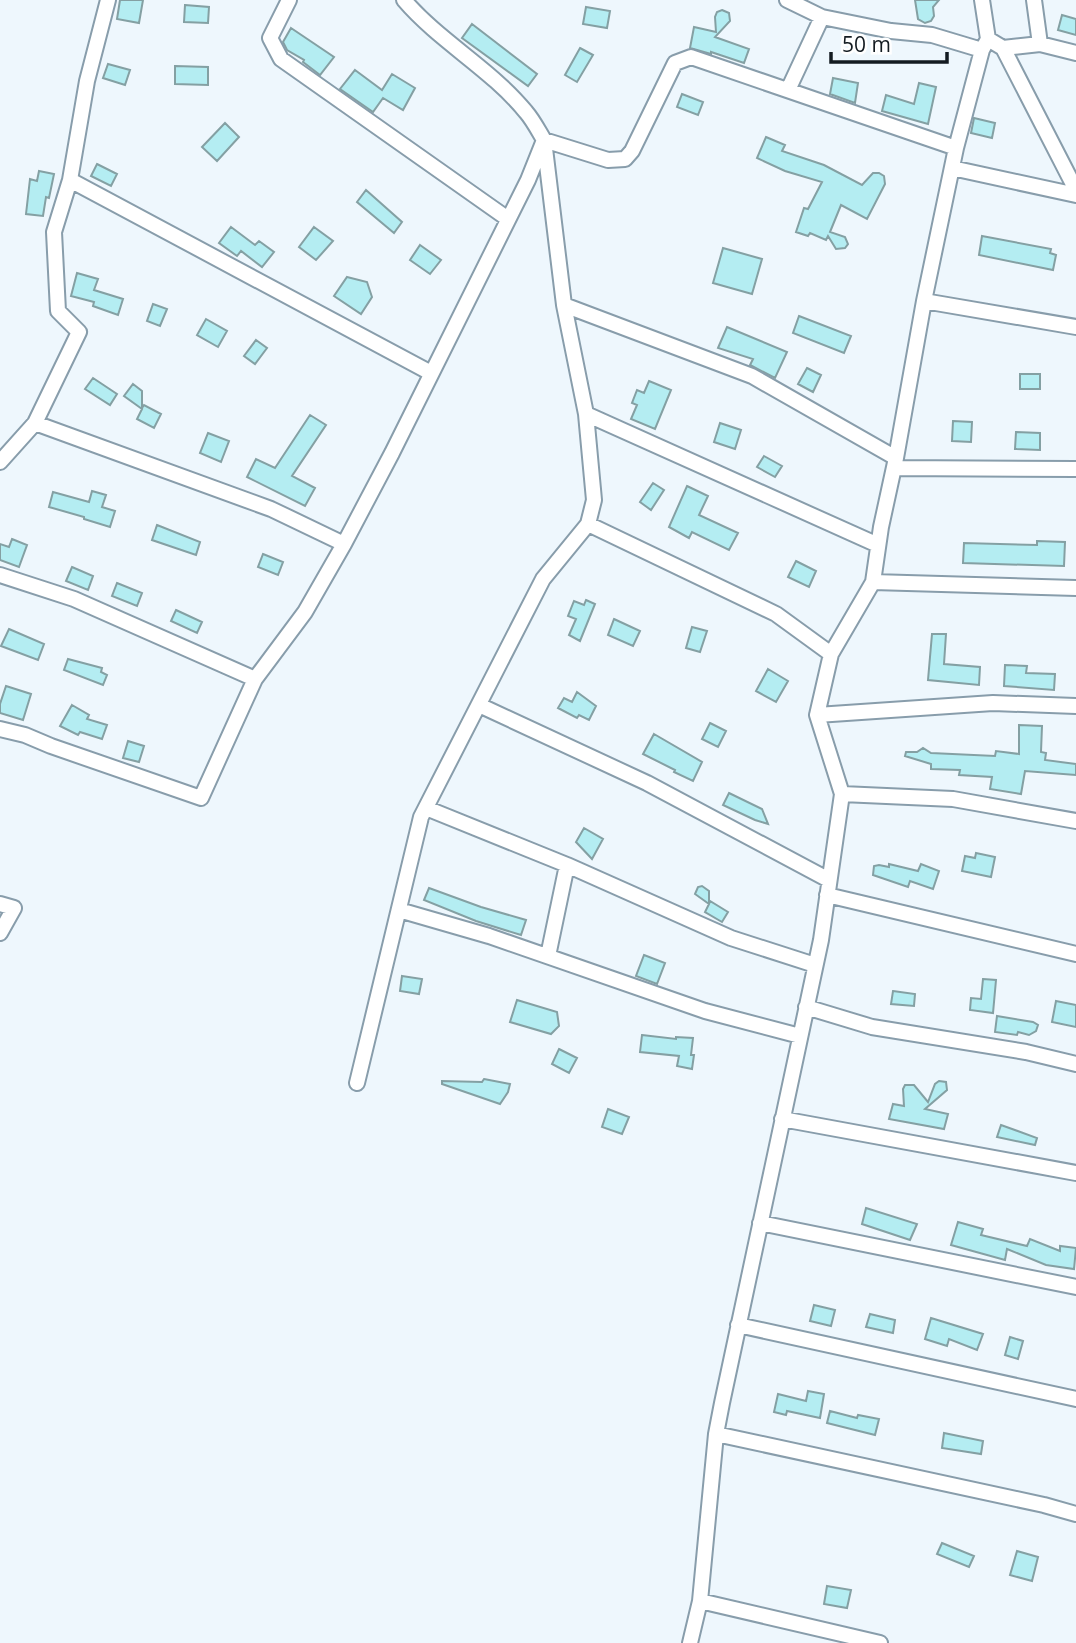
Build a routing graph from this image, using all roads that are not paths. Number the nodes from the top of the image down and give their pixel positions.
1 (108, 0) edge
2 (289, 0) edge
3 (404, 0) edge
4 (787, 0) edge
5 (982, 0) edge
6 (1034, 0) edge
7 (822, 18) junction
8 (1040, 44) junction
9 (985, 45) junction
10 (1003, 48) junction
11 (1076, 54) edge
12 (788, 90) junction
13 (544, 140) junction
14 (956, 148) junction
15 (952, 168) junction
16 (70, 180) junction
17 (1076, 192) edge
18 (508, 219) junction
19 (924, 301) junction
20 (564, 305) junction
21 (1076, 327) edge
22 (431, 373) junction
23 (586, 414) junction
24 (35, 423) junction
25 (0, 462) edge
26 (895, 463) junction
27 (1076, 469) edge
28 (588, 524) junction
29 (344, 544) junction
30 (878, 545) junction
31 (0, 575) edge
32 (873, 582) junction
33 (1076, 588) edge
34 (831, 654) junction
35 (255, 679) junction
36 (479, 705) junction
37 (1076, 706) edge
38 (817, 715) junction
39 (0, 729) edge
40 (842, 794) junction
41 (426, 808) junction
42 (1076, 821) edge
43 (567, 865) junction
44 (830, 880) junction
45 (827, 895) junction
46 (0, 904) edge
47 (399, 910) junction
48 (0, 933) edge
49 (1076, 954) edge
50 (548, 957) junction
51 (815, 965) junction
52 (806, 1007) junction
53 (800, 1036) junction
54 (1076, 1065) edge
55 (357, 1083) dead end
56 (782, 1119) junction
57 (1076, 1173) edge
58 (760, 1223) junction
59 (1076, 1287) edge
60 (738, 1325) junction
61 (1076, 1399) edge
62 (716, 1434) junction
63 (1076, 1514) edge
64 (700, 1601) junction
65 (691, 1642) edge
66 (880, 1643) edge

1 - 16 street
2 - 18 street
3 - 13 street
4 - 7 street
5 - 9 street
6 - 8 street
7 - 9 street
7 - 12 street
8 - 10 street
8 - 11 street
9 - 10 street
9 - 14 street
10 - 17 street
12 - 13 street
12 - 14 street
13 - 18 street
13 - 20 street
14 - 15 street
15 - 17 street
15 - 19 street
16 - 22 street
16 - 24 street
18 - 22 street
19 - 21 street
19 - 26 street
20 - 23 street
20 - 26 street
22 - 29 street
23 - 28 street
23 - 30 street
24 - 25 street
24 - 29 street
26 - 27 street
26 - 30 street
28 - 34 street
28 - 36 street
29 - 35 street
30 - 32 street
31 - 35 street
32 - 33 street
32 - 34 street
34 - 38 street
35 - 39 street
36 - 41 street
36 - 44 street
37 - 38 street
38 - 40 street
40 - 42 street
40 - 44 street
41 - 43 street
41 - 47 street
43 - 50 street
43 - 51 street
44 - 45 street
45 - 49 street
45 - 51 street
46 - 48 street
47 - 50 street
47 - 55 street
50 - 53 street
51 - 52 street
52 - 53 street
52 - 54 street
53 - 56 street
56 - 57 street
56 - 58 street
58 - 59 street
58 - 60 street
60 - 61 street
60 - 62 street
62 - 63 street
62 - 64 street
64 - 65 street
64 - 66 street

